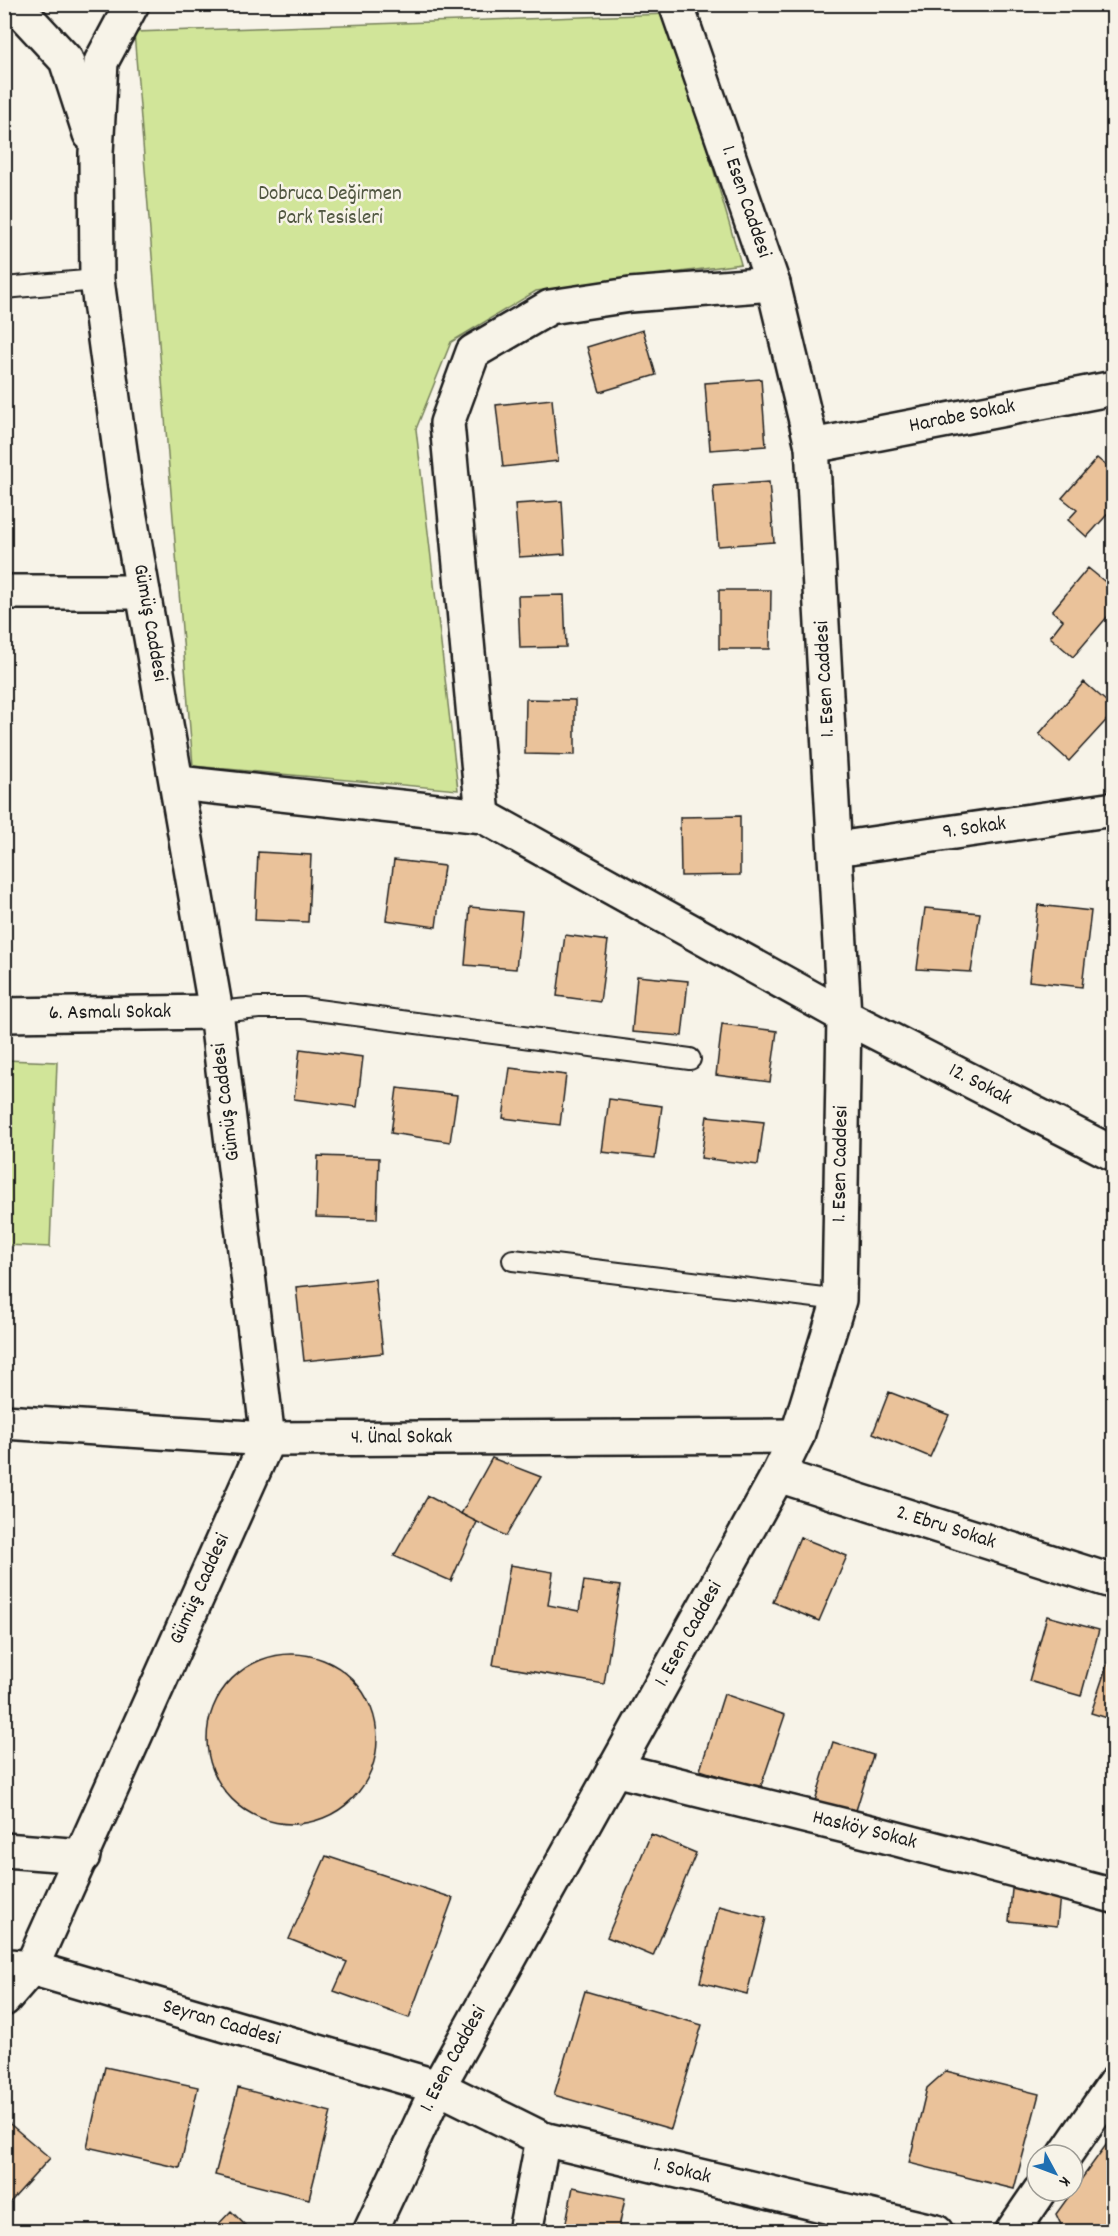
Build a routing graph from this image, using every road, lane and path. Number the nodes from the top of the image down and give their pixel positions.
1 (14, 4) edge
2 (132, 4) edge
3 (676, 4) edge
4 (96, 153) junction
5 (97, 280) junction
6 (773, 285) junction
7 (4, 288) edge
8 (1113, 388) edge
9 (812, 446) junction
10 (4, 592) edge
11 (143, 592) junction
12 (178, 783) junction
13 (1113, 809) edge
14 (483, 816) junction
15 (836, 849) junction
16 (216, 1012) junction
17 (4, 1015) edge
18 (844, 1016) junction
19 (690, 1059) dead end
20 (1113, 1154) edge
21 (513, 1260) dead end
22 (839, 1300) junction
23 (4, 1422) edge
24 (796, 1436) junction
25 (268, 1439) junction
26 (778, 1475) junction
27 (1113, 1582) edge
28 (614, 1769) junction
29 (4, 1850) edge
30 (83, 1856) junction
31 (1113, 1896) edge
32 (18, 1967) edge
33 (4, 1999) edge
34 (1113, 2084) edge
35 (438, 2087) junction
36 (543, 2139) junction
37 (1073, 2143) edge
38 (1032, 2203) edge
39 (369, 2232) edge
40 (525, 2232) edge
41 (936, 2232) edge
42 (1012, 2232) edge

1 - 4 street
2 - 4 street
3 - 6 street, 1. Esen Caddesi
4 - 5 street, Gümüş Caddesi
5 - 7 lane
5 - 11 street, Gümüş Caddesi
6 - 9 street, 1. Esen Caddesi
6 - 14 street
8 - 9 street, Harabe Sokak
9 - 15 street, 1. Esen Caddesi
10 - 11 street
11 - 12 street, Gümüş Caddesi
12 - 14 street
12 - 16 street, Gümüş Caddesi
13 - 15 street, 9. Sokak
14 - 18 street, 12. Sokak
15 - 18 street, 1. Esen Caddesi
16 - 17 street, 6. Asmalı Sokak
16 - 19 lane
16 - 25 street, Gümüş Caddesi
18 - 20 street, 12. Sokak
18 - 22 street, 1. Esen Caddesi
21 - 22 lane
22 - 24 street, 1. Esen Caddesi
23 - 25 street, 4. Ünal Sokak
24 - 25 street, 4. Ünal Sokak
24 - 26 street, 1. Esen Caddesi
25 - 30 street, Gümüş Caddesi
26 - 27 street, 2. Ebru Sokak
26 - 28 street, 1. Esen Caddesi
28 - 31 street, Hasköy Sokak
28 - 35 street, 1. Esen Caddesi
29 - 30 street
30 - 32 street, Gümüş Caddesi
32 - 33 street, Gümüş Caddesi
32 - 35 street, Seyran Caddesi
34 - 37 street
35 - 36 street, 1. Sokak
35 - 39 street, 1. Esen Caddesi
36 - 40 street
36 - 41 street, 1. Sokak
38 - 42 street

